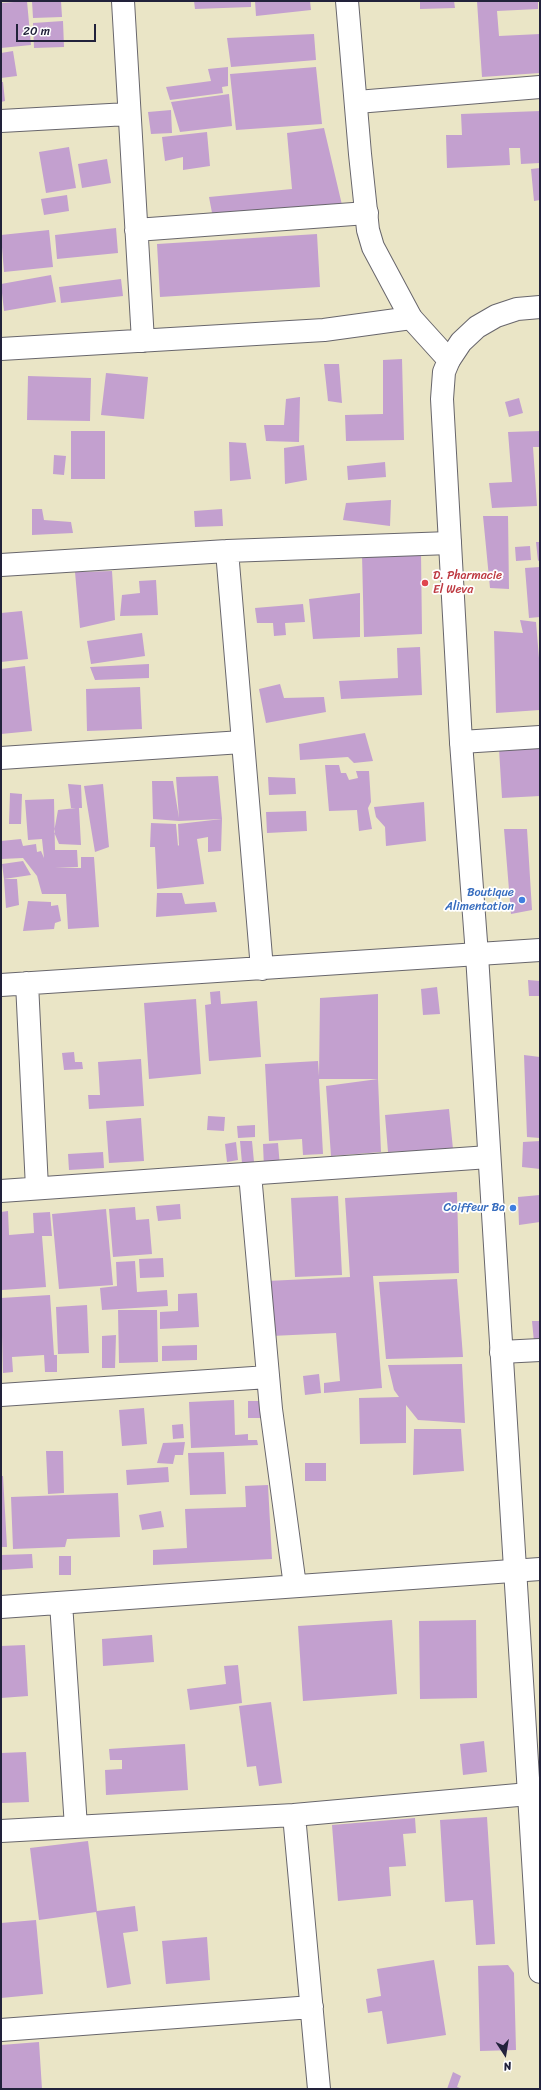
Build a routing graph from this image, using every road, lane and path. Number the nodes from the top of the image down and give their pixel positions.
1 (123, 1) edge
2 (347, 1) edge
3 (540, 87) edge
4 (357, 102) junction
5 (128, 114) junction
6 (1, 121) edge
7 (367, 213) junction
8 (136, 230) junction
9 (540, 307) edge
10 (411, 318) junction
11 (143, 341) junction
12 (1, 348) edge
13 (449, 360) junction
14 (450, 543) junction
15 (227, 551) junction
16 (1, 565) edge
17 (540, 737) edge
18 (242, 742) junction
19 (461, 742) junction
20 (1, 758) edge
21 (540, 950) edge
22 (477, 955) junction
23 (262, 969) junction
24 (27, 983) junction
25 (1, 985) edge
26 (489, 1158) junction
27 (250, 1174) junction
28 (38, 1188) junction
29 (1, 1191) edge
30 (540, 1350) edge
31 (501, 1352) junction
32 (268, 1377) junction
33 (1, 1395) edge
34 (540, 1569) edge
35 (515, 1570) junction
36 (295, 1586) junction
37 (61, 1603) junction
38 (1, 1607) edge
39 (529, 1794) junction
40 (294, 1815) junction
41 (76, 1827) junction
42 (1, 1831) edge
43 (540, 1972) edge
44 (312, 2007) junction
45 (1, 2030) edge
46 (319, 2089) edge

1 - 5 street
2 - 4 street
3 - 4 street
4 - 7 street
5 - 6 street
5 - 8 street
7 - 8 street
7 - 10 street
8 - 11 street
9 - 13 street
10 - 11 street
10 - 13 street
11 - 12 street
13 - 14 street
14 - 15 street
14 - 19 street
15 - 16 street
15 - 18 street
17 - 19 street
18 - 20 street
18 - 23 street
19 - 22 street
21 - 22 street
22 - 23 street
22 - 26 street
23 - 24 street
24 - 25 street
24 - 28 street
26 - 27 street
26 - 31 street
27 - 28 street
27 - 32 street
28 - 29 street
30 - 31 street
31 - 35 street
32 - 33 street
32 - 36 street
34 - 35 street
35 - 36 street
35 - 39 street
36 - 37 street
37 - 38 street
37 - 41 street
39 - 40 street
39 - 43 street
40 - 41 street
40 - 44 street
41 - 42 street
44 - 45 street
44 - 46 street

